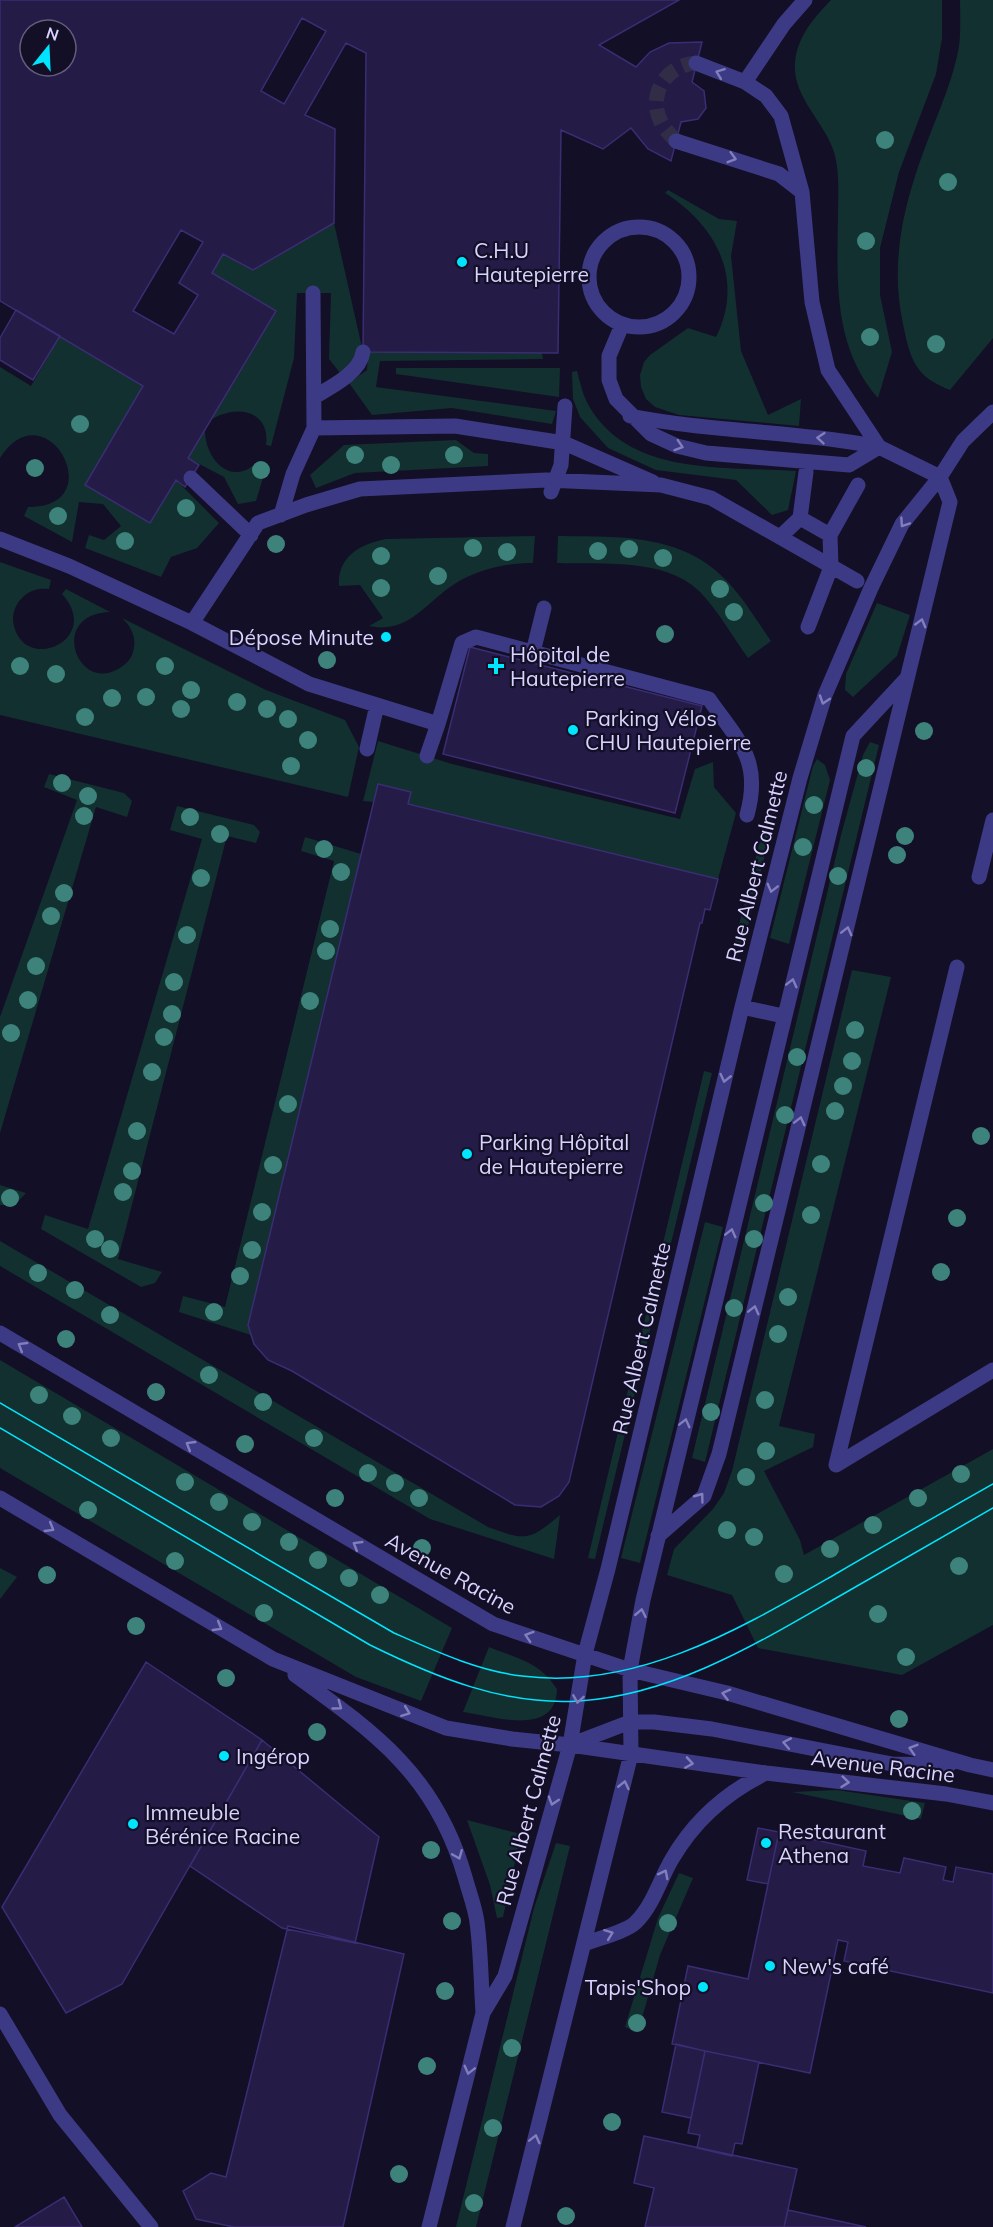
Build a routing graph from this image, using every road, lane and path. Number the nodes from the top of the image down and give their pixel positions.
1 (805, 0) edge
2 (696, 63) tunnel mouth
3 (745, 82) junction
4 (676, 141) tunnel mouth
5 (802, 192) junction
6 (313, 293) dead end
7 (622, 325) junction
8 (363, 352) dead end
9 (314, 397) junction
10 (563, 402) dead end
11 (993, 412) edge
12 (630, 416) junction
13 (314, 428) junction
14 (564, 443) junction
15 (879, 447) junction
16 (806, 472) dead end
17 (940, 477) junction
18 (191, 478) dead end
19 (661, 485) junction
20 (858, 485) dead end
21 (553, 486) junction
22 (281, 515) junction
23 (800, 518) junction
24 (251, 535) junction
25 (830, 535) junction
26 (780, 537) junction
27 (0, 539) edge
28 (831, 567) junction
29 (857, 581) dead end
30 (544, 608) dead end
31 (192, 623) junction
32 (808, 627) dead end
33 (533, 652) junction
34 (906, 679) junction
35 (377, 705) junction
36 (438, 724) junction
37 (367, 749) dead end
38 (426, 756) dead end
39 (747, 815) dead end
40 (993, 820) edge
41 (979, 877) dead end
42 (957, 967) dead end
43 (742, 1007) junction
44 (783, 1016) junction
45 (0, 1333) edge
46 (993, 1370) edge
47 (0, 1498) edge
48 (658, 1536) junction
49 (585, 1654) junction
50 (273, 1659) junction
51 (630, 1670) junction
52 (630, 1722) junction
53 (570, 1745) junction
54 (631, 1754) junction
55 (970, 1765) junction
56 (993, 1770) edge
57 (766, 1773) junction
58 (993, 1803) edge
59 (584, 1944) junction
60 (483, 2013) junction
61 (0, 2014) edge
62 (151, 2227) edge
63 (429, 2227) edge
64 (513, 2227) edge

1 - 3 street
3 -> 2 street
3 - 5 street
4 -> 5 street
5 - 15 street
6 - 9 street
7 - 7 street
7 - 12 street
8 - 9 street
9 - 13 street
10 - 14 street
11 - 17 street, Rue Albert Calmette
15 -> 12 street
12 -> 15 street
13 - 14 street
13 - 22 street
14 - 19 street
14 - 21 street
15 - 17 street
16 - 23 street
34 -> 17 street
17 -> 43 street, Rue Albert Calmette
18 - 24 street
19 - 21 street
19 - 26 street
20 - 25 street
21 - 22 street
22 - 24 street
23 - 25 street
23 - 26 street
24 - 31 street
25 - 28 street
26 - 28 street
27 - 31 street
28 - 29 street
28 - 32 street
30 - 33 street
31 - 35 street
33 - 36 street
33 - 39 street
44 -> 34 street
48 -> 34 street
35 - 36 street
35 - 37 street
36 - 38 street
40 - 41 street
42 - 46 street
43 - 44 street
43 -> 49 street, Rue Albert Calmette
48 -> 44 street
49 -> 45 street, Avenue Racine
47 -> 50 street, Avenue Racine
51 -> 48 street
49 - 51 street, Avenue Racine
49 -> 53 street, Rue Albert Calmette
50 -> 53 street, Avenue Racine
50 -> 60 street
51 - 52 street
55 -> 51 street, Avenue Racine
52 - 53 street
52 - 54 street
55 -> 52 street
53 - 54 street, Avenue Racine
53 -> 60 street, Rue Albert Calmette
54 -> 57 street, Avenue Racine
59 -> 54 street
55 - 56 street, Avenue Racine
57 -> 58 street, Avenue Racine
59 -> 57 street
64 -> 59 street
60 -> 63 street, Rue Albert Calmette
61 - 62 street

